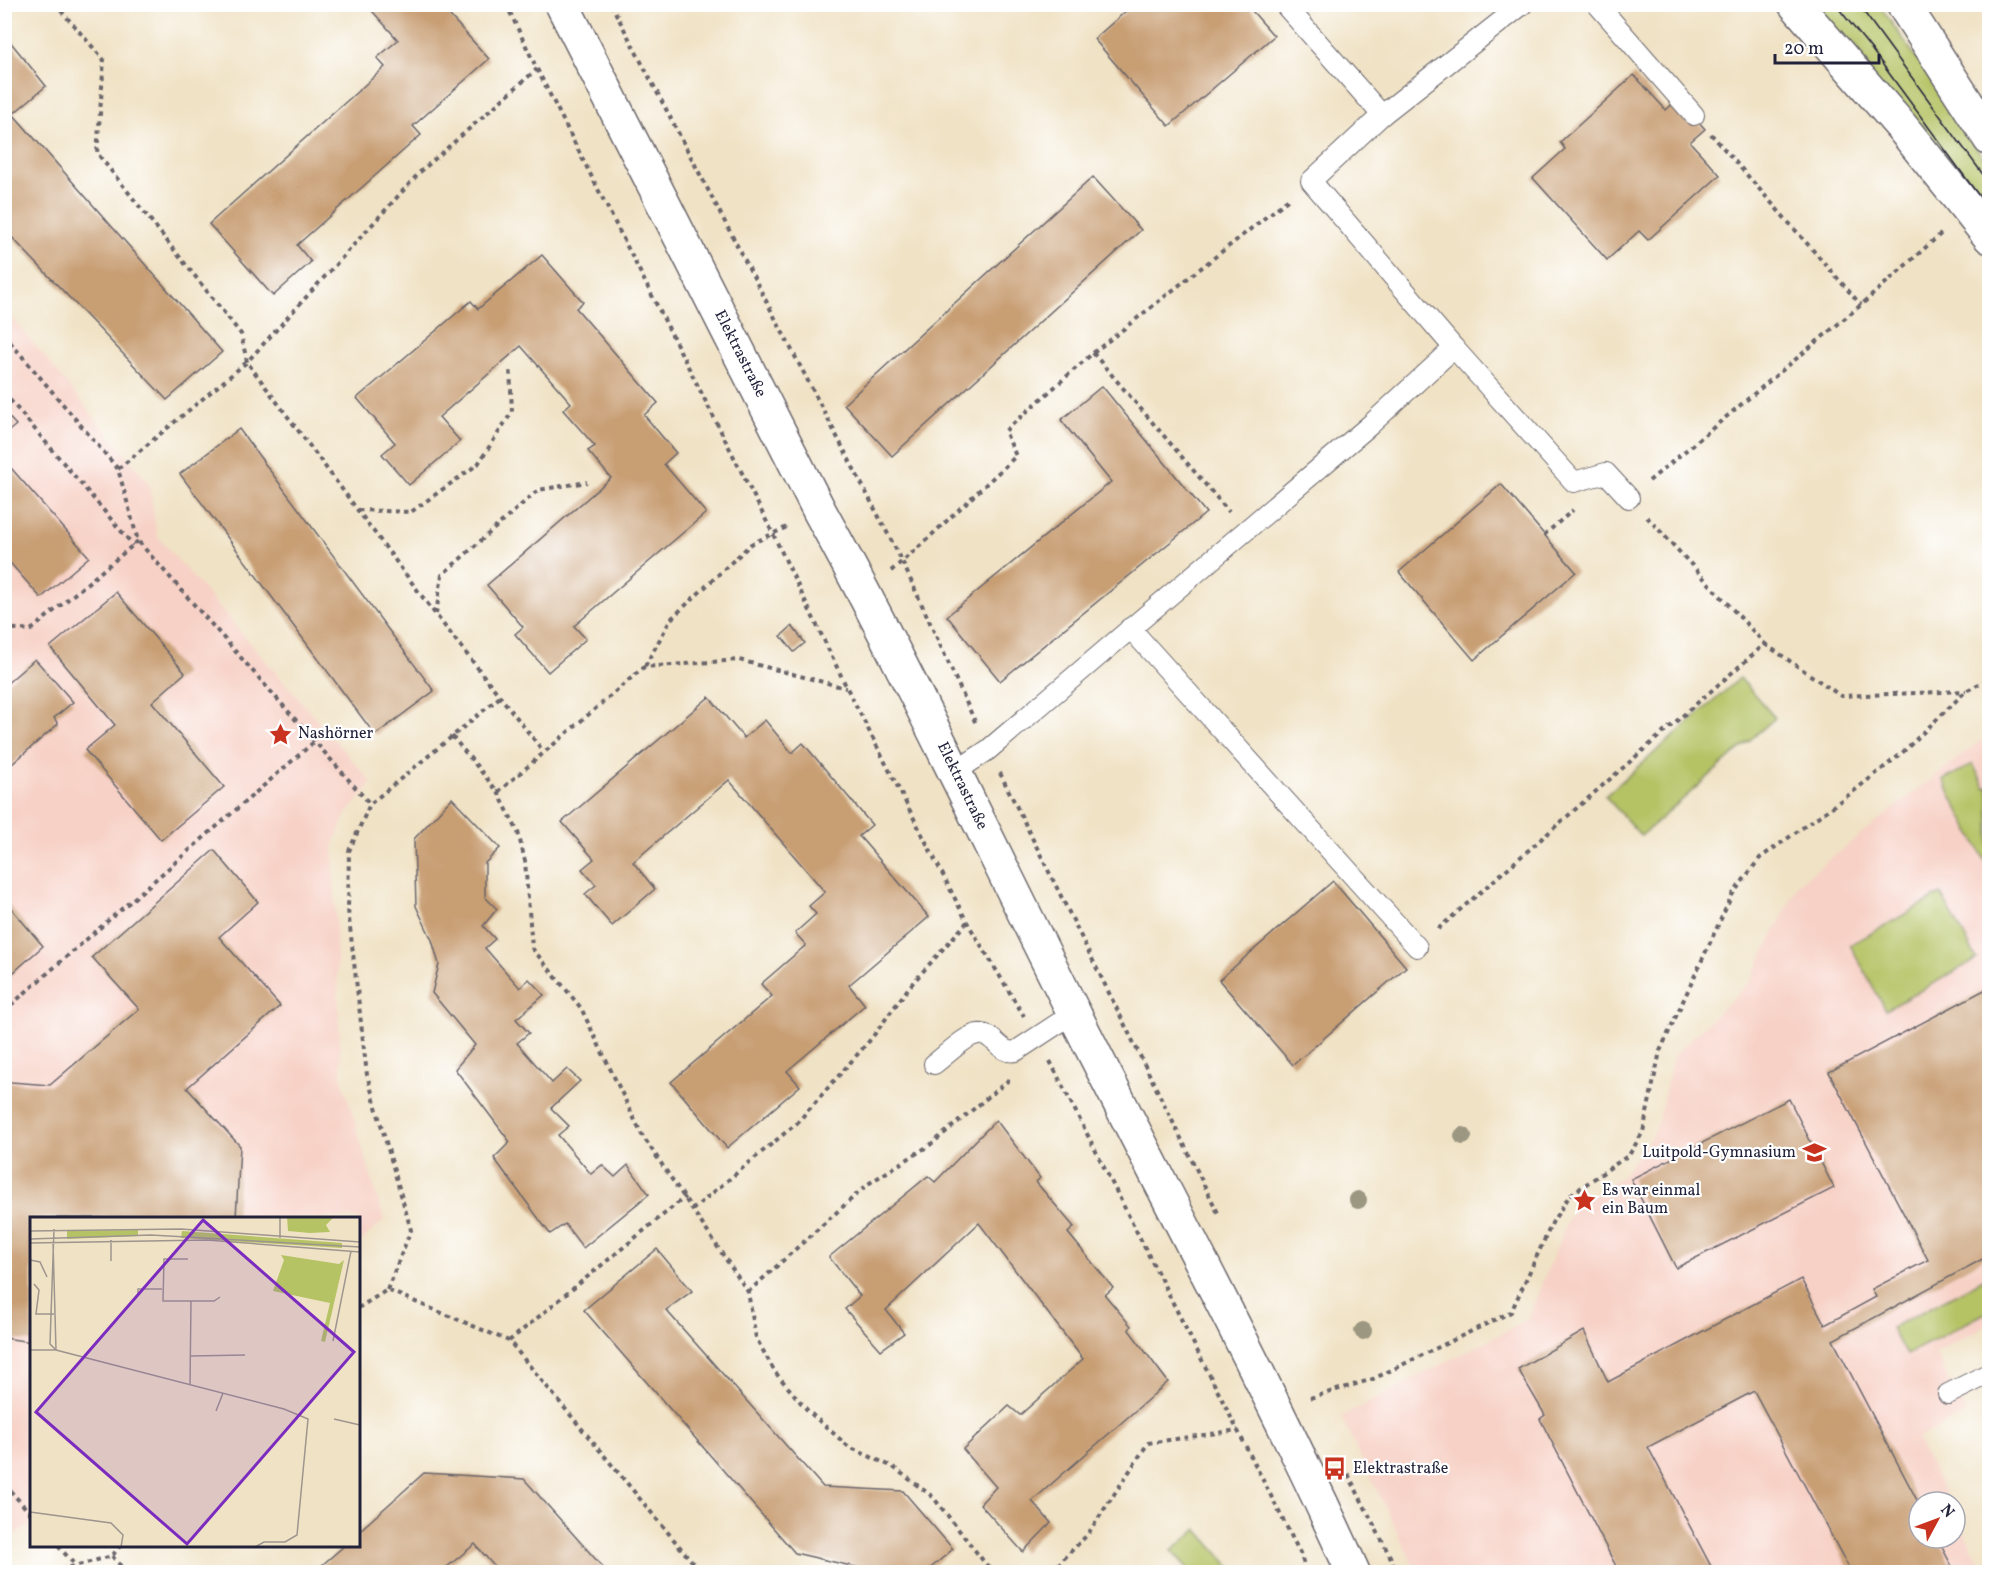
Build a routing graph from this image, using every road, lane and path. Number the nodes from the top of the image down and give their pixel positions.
1 (55, 4) edge
2 (507, 4) edge
3 (562, 4) edge
4 (1284, 4) edge
5 (1523, 4) edge
6 (1597, 4) edge
7 (1794, 4) edge
8 (1902, 4) edge
9 (537, 69) junction
10 (1382, 115) junction
11 (1694, 115) joint
12 (1989, 139) edge
13 (1311, 181) junction
14 (1944, 231) dead end
15 (1989, 237) edge
16 (1861, 305) junction
17 (4, 335) edge
18 (1454, 348) junction
19 (1092, 353) junction
20 (247, 362) junction
21 (510, 368) dead end
22 (4, 393) edge
23 (118, 469) junction
24 (586, 482) dead end
25 (1629, 498) junction
26 (358, 510) junction
27 (820, 512) junction
28 (1245, 531) junction
29 (773, 534) junction
30 (138, 541) junction
31 (133, 545) junction
32 (902, 561) dead end
33 (436, 615) junction
34 (4, 628) edge
35 (1130, 628) junction
36 (1765, 644) junction
37 (644, 667) junction
38 (1989, 678) edge
39 (847, 688) junction
40 (1966, 691) junction
41 (500, 697) junction
42 (452, 736) junction
43 (314, 742) junction
44 (543, 751) junction
45 (955, 772) junction
46 (498, 792) junction
47 (370, 804) junction
48 (967, 922) junction
49 (1417, 947) joint
50 (4, 1011) edge
51 (1074, 1013) junction
52 (1041, 1044) junction
53 (934, 1064) dead end
54 (685, 1197) junction
55 (692, 1210) junction
56 (387, 1290) junction
57 (748, 1292) junction
58 (360, 1307) edge
59 (509, 1341) junction
60 (1989, 1373) edge
61 (1948, 1394) dead end
62 (1310, 1398) dead end
63 (1238, 1430) junction
64 (4, 1484) edge
65 (30, 1513) edge
66 (1374, 1524) dead end
67 (60, 1547) edge
68 (119, 1547) edge
69 (112, 1556) junction
70 (76, 1566) junction
71 (52, 1572) edge
72 (126, 1572) edge
73 (699, 1572) edge
74 (992, 1572) edge
75 (1051, 1572) edge
76 (1306, 1572) edge
77 (1353, 1572) edge
78 (1398, 1572) edge

1 - 20 path
2 - 9 path
3 - 27 street, Elektrastraße
4 - 10 lane
5 - 10 lane
6 - 11 lane
7 - 15 street
8 - 12 street
9 - 20 path
9 - 29 path
10 - 13 lane
11 - 16 path
13 - 18 lane
13 - 19 path
14 - 16 path
16 - 25 path
17 - 23 path
18 - 25 lane
18 - 28 lane
19 - 28 path
19 - 32 path
20 - 23 path
20 - 26 path
21 - 26 path
22 - 31 path
23 - 30 path
24 - 33 path
25 - 36 path
26 - 33 path
27 - 29 path
27 - 45 street, Elektrastraße
28 - 35 lane
29 - 37 path
29 - 39 path
30 - 31 path
30 - 43 path
31 - 34 path
33 - 41 path
35 - 45 lane
35 - 49 lane
36 - 40 path
36 - 49 path
37 - 39 path
37 - 44 path
38 - 40 path
39 - 48 path
40 - 62 path
41 - 42 path
41 - 44 path
42 - 46 path
42 - 47 path
43 - 47 path
43 - 50 path
44 - 46 path
45 - 51 street, Elektrastraße
46 - 54 path
47 - 56 path
48 - 52 path
48 - 55 path
51 - 52 lane
51 - 77 street, Elektrastraße
52 - 53 lane
52 - 57 path
52 - 63 path
54 - 55 path
54 - 59 path
55 - 57 path
56 - 58 path
56 - 59 path
57 - 74 path
59 - 73 path
60 - 61 lane
63 - 75 path
63 - 76 path
64 - 65 path
66 - 78 path
67 - 70 path
68 - 69 path
69 - 70 path
69 - 72 path
70 - 71 path

